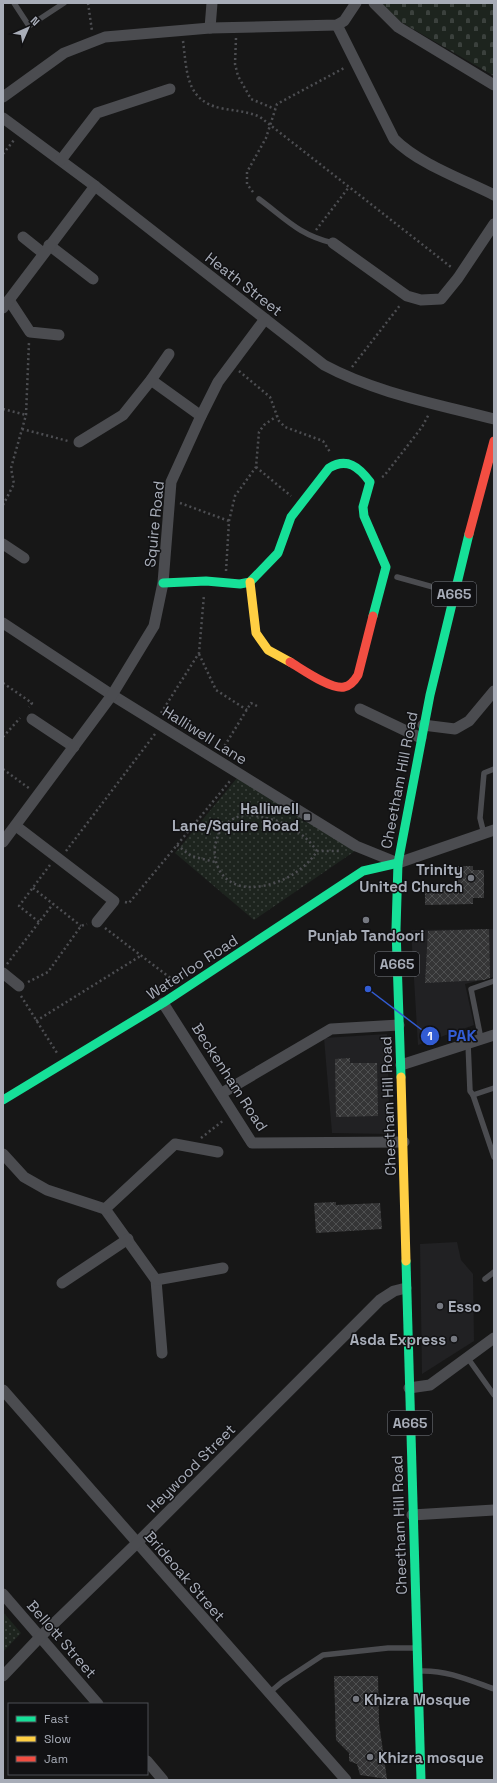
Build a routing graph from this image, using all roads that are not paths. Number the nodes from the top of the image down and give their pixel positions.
1 (14, 3) edge
2 (64, 3) edge
3 (212, 3) edge
4 (356, 3) edge
5 (374, 3) edge
6 (337, 25) junction
7 (210, 28) junction
8 (494, 85) edge
9 (170, 89) dead end
10 (3, 96) edge
11 (3, 118) edge
12 (61, 160) junction
13 (95, 186) junction
14 (494, 195) edge
15 (259, 199) road end
16 (494, 224) edge
17 (23, 237) dead end
18 (333, 243) joint
19 (46, 249) junction
20 (93, 279) dead end
21 (6, 304) edge
22 (264, 319) junction
23 (59, 335) dead end
24 (169, 354) dead end
25 (151, 380) junction
26 (200, 416) junction
27 (494, 419) edge
28 (494, 441) edge
29 (79, 442) road end
30 (3, 544) edge
31 (24, 558) dead end
32 (397, 578) dead end
33 (250, 582) junction
34 (163, 583) junction
35 (455, 593) junction
36 (4, 626) edge
37 (494, 691) edge
38 (112, 695) junction
39 (360, 709) dead end
40 (27, 717) road end
41 (423, 725) junction
42 (421, 738) junction
43 (74, 747) junction
44 (494, 769) edge
45 (16, 826) junction
46 (489, 832) edge
47 (3, 842) edge
48 (398, 863) junction
49 (97, 922) road end
50 (3, 974) edge
51 (494, 982) edge
52 (19, 986) road end
53 (163, 1003) junction
54 (399, 1025) junction
55 (494, 1035) edge
56 (481, 1039) junction
57 (468, 1043) junction
58 (401, 1065) junction
59 (494, 1088) edge
60 (222, 1094) junction
61 (473, 1095) junction
62 (3, 1100) edge
63 (404, 1142) junction
64 (218, 1152) dead end
65 (3, 1154) edge
66 (494, 1157) edge
67 (105, 1209) junction
68 (128, 1239) junction
69 (223, 1268) dead end
70 (494, 1272) edge
71 (485, 1279) dead end
72 (156, 1280) junction
73 (62, 1283) dead end
74 (406, 1288) junction
75 (494, 1338) edge
76 (162, 1353) dead end
77 (467, 1357) junction
78 (409, 1388) junction
79 (3, 1390) edge
80 (494, 1395) edge
81 (494, 1510) edge
82 (412, 1515) junction
83 (137, 1543) junction
84 (3, 1594) edge
85 (41, 1636) junction
86 (417, 1647) junction
87 (418, 1671) junction
88 (3, 1676) edge
89 (494, 1689) edge
90 (269, 1694) junction
91 (97, 1703) edge
92 (148, 1762) edge
93 (163, 1780) edge
94 (346, 1780) edge
95 (422, 1780) edge

1 - 2 lane
3 - 7 street
4 - 6 street
5 - 8 street
6 - 7 street
6 - 14 street
7 - 10 street
9 - 12 street
11 - 12 street, Heath Street
12 - 13 street, Heath Street
13 - 19 street
13 - 22 street, Heath Street
15 - 18 lane
16 - 18 street
17 - 19 street
19 - 20 street
19 - 21 street
21 - 23 street
22 - 26 street, Squire Road
22 - 27 street, Heath Street
24 - 25 street
25 - 26 street
25 - 29 street
26 - 34 street, Squire Road
28 - 35 main road, Cheetham Hill Road / A665
30 - 31 street
32 - 35 lane
33 - 33 main road
33 - 34 main road
34 - 38 street, Squire Road
35 - 41 main road, Cheetham Hill Road / A665
36 - 38 street, Halliwell Lane
37 - 41 street
38 - 43 street, Squire Road
38 - 48 street, Halliwell Lane
39 - 42 street
40 - 43 street
41 - 42 main road, Cheetham Hill Road / A665
42 - 48 main road, Cheetham Hill Road / A665
43 - 45 street, Squire Road
44 - 46 lane
45 - 47 street, Squire Road
45 - 49 street
46 - 48 street
48 - 53 main road, Waterloo Road
48 - 54 main road, Cheetham Hill Road / A665
50 - 52 street
51 - 56 lane
53 - 60 street, Beckenham Road
53 - 62 main road, Waterloo Road
54 - 58 main road, Cheetham Hill Road / A665
54 - 60 street
55 - 56 street
56 - 57 street
57 - 58 street
57 - 61 lane
58 - 63 main road, Cheetham Hill Road / A665
59 - 61 lane
60 - 63 street, Beckenham Road
61 - 66 lane
63 - 74 main road, Cheetham Hill Road / A665
64 - 67 street
65 - 67 street
67 - 68 street
68 - 72 street
68 - 73 street
69 - 72 street
70 - 71 lane
72 - 76 street
74 - 78 main road, Cheetham Hill Road / A665
74 - 83 street, Heywood Street
75 - 77 street
77 - 78 street
77 - 80 lane
78 - 82 main road, Cheetham Hill Road / A665
79 - 83 street, Brideoak Street
81 - 82 street
82 - 86 main road, Cheetham Hill Road / A665
83 - 85 street, Heywood Street
83 - 90 street, Brideoak Street
84 - 85 street, Bellott Street
85 - 88 street, Heywood Street
85 - 91 street, Bellott Street
86 - 87 main road, Cheetham Hill Road / A665
86 - 90 lane
87 - 89 lane
87 - 95 main road, Cheetham Hill Road / A665
90 - 94 street, Brideoak Street
92 - 93 street

